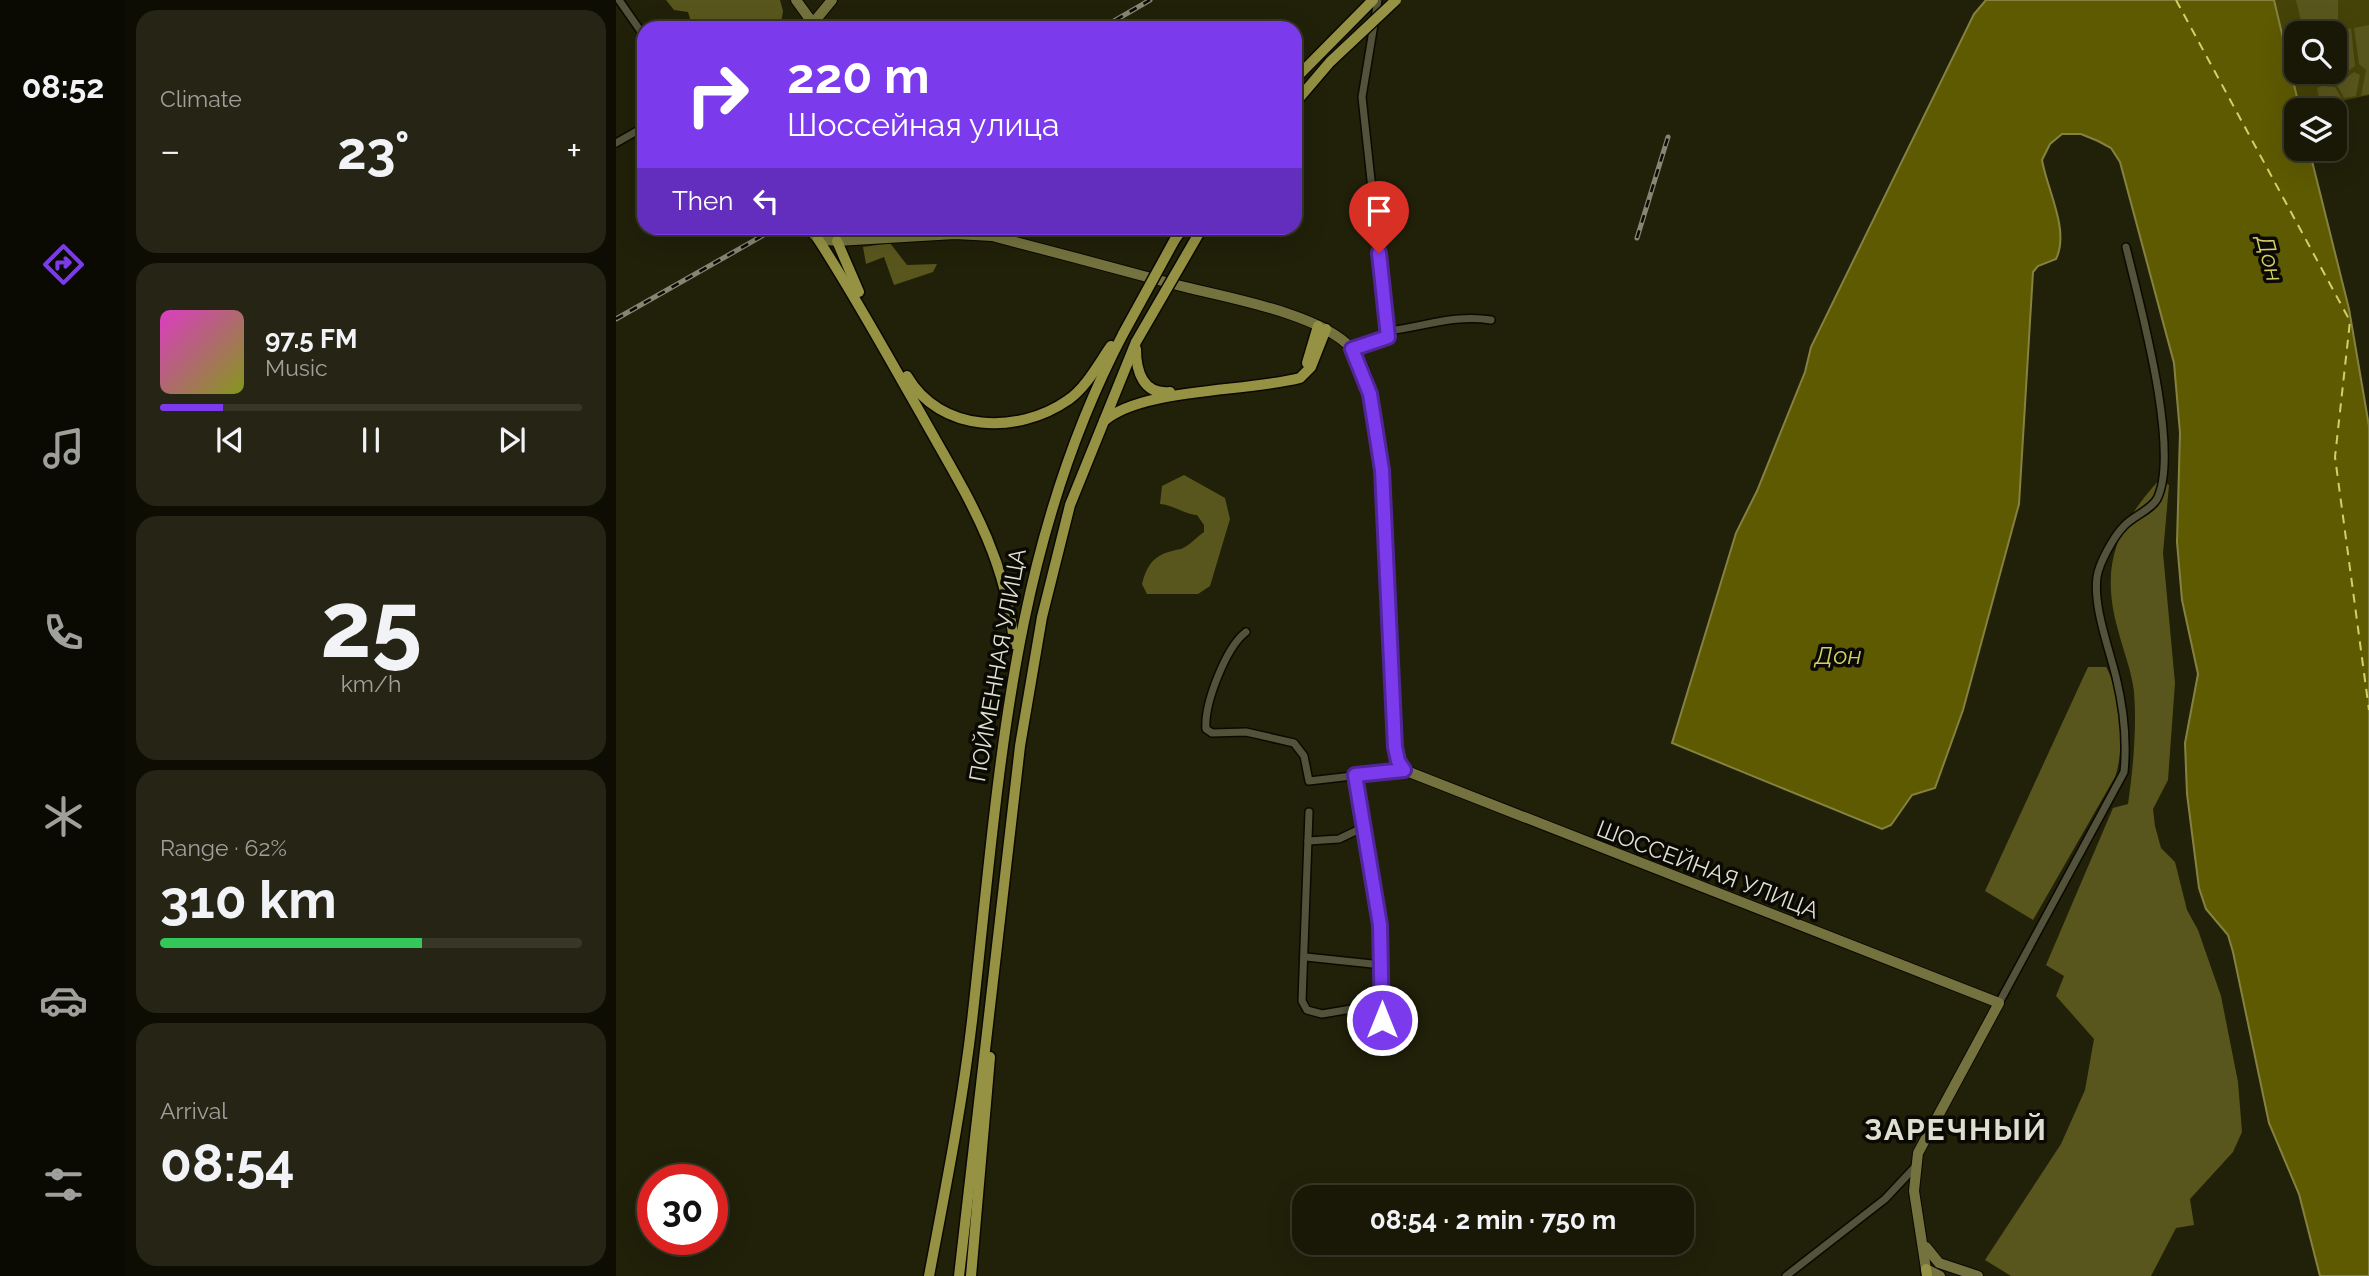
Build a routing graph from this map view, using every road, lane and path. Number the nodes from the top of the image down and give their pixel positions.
1 (619, 0) edge
2 (796, 0) edge
3 (832, 0) edge
4 (1376, 0) edge
5 (1396, 0) edge
6 (809, 21) edge
7 (814, 21) edge
8 (637, 26) edge
9 (1302, 72) edge
10 (1302, 95) edge
11 (637, 131) edge
12 (616, 143) edge
13 (814, 235) edge
14 (834, 235) edge
15 (938, 235) edge
16 (974, 235) edge
17 (1179, 235) edge
18 (1198, 235) edge
19 (818, 239) junction
20 (837, 241) junction
21 (2126, 247) dead end
22 (830, 258) junction
23 (1491, 320) dead end
24 (1322, 327) junction
25 (1388, 334) junction
26 (1122, 336) junction
27 (1136, 342) junction
28 (1352, 349) junction
29 (1102, 423) junction
30 (1246, 632) dead end
31 (1011, 695) junction
32 (1404, 770) junction
33 (1355, 775) junction
34 (1309, 812) dead end
35 (1364, 827) junction
36 (1307, 841) junction
37 (1306, 957) junction
38 (1382, 965) junction
39 (1999, 1003) junction
40 (1381, 1004) junction
41 (989, 1012) junction
42 (1400, 1041) dead end
43 (1915, 1167) junction
44 (1921, 1237) junction
45 (1927, 1273) edge
46 (927, 1276) edge
47 (960, 1276) edge
48 (971, 1276) edge
49 (1786, 1276) edge
50 (1940, 1276) edge
51 (1978, 1276) edge

1 - 8 street
2 - 6 main road
3 - 7 main road
4 - 9 main road
4 - 25 street
5 - 10 main road, bridge
11 - 12 street
13 - 19 main road
14 - 20 main road
15 - 20 main road
16 - 24 main road
17 - 26 main road, bridge
18 - 27 main road, ПОЙМЕННАЯ УЛИЦА, bridge
19 - 20 main road
19 - 22 main road
20 - 22 main road
20 - 26 main road
21 - 39 street
22 - 31 main road
23 - 25 street
24 - 27 main road
24 - 28 main road
24 - 29 main road
25 - 28 street
26 - 31 main road, ПОЙМЕННАЯ УЛИЦА
27 - 29 main road, ПОЙМЕННАЯ УЛИЦА
28 - 32 main road
29 - 41 main road, ПОЙМЕННАЯ УЛИЦА
30 - 33 street, ШОССЕЙНАЯ УЛИЦА
31 - 46 main road, ПОЙМЕННАЯ УЛИЦА
32 - 33 street, ШОССЕЙНАЯ УЛИЦА
32 - 39 main road, ШОССЕЙНАЯ УЛИЦА
33 - 35 street
34 - 36 street
35 - 36 street
35 - 38 street
36 - 37 street
37 - 38 street
37 - 40 street
38 - 40 street
39 - 43 main road
40 - 42 street
41 - 47 main road
41 - 48 main road
43 - 44 main road
43 - 49 street
44 - 45 main road
44 - 51 main road
45 - 50 main road

